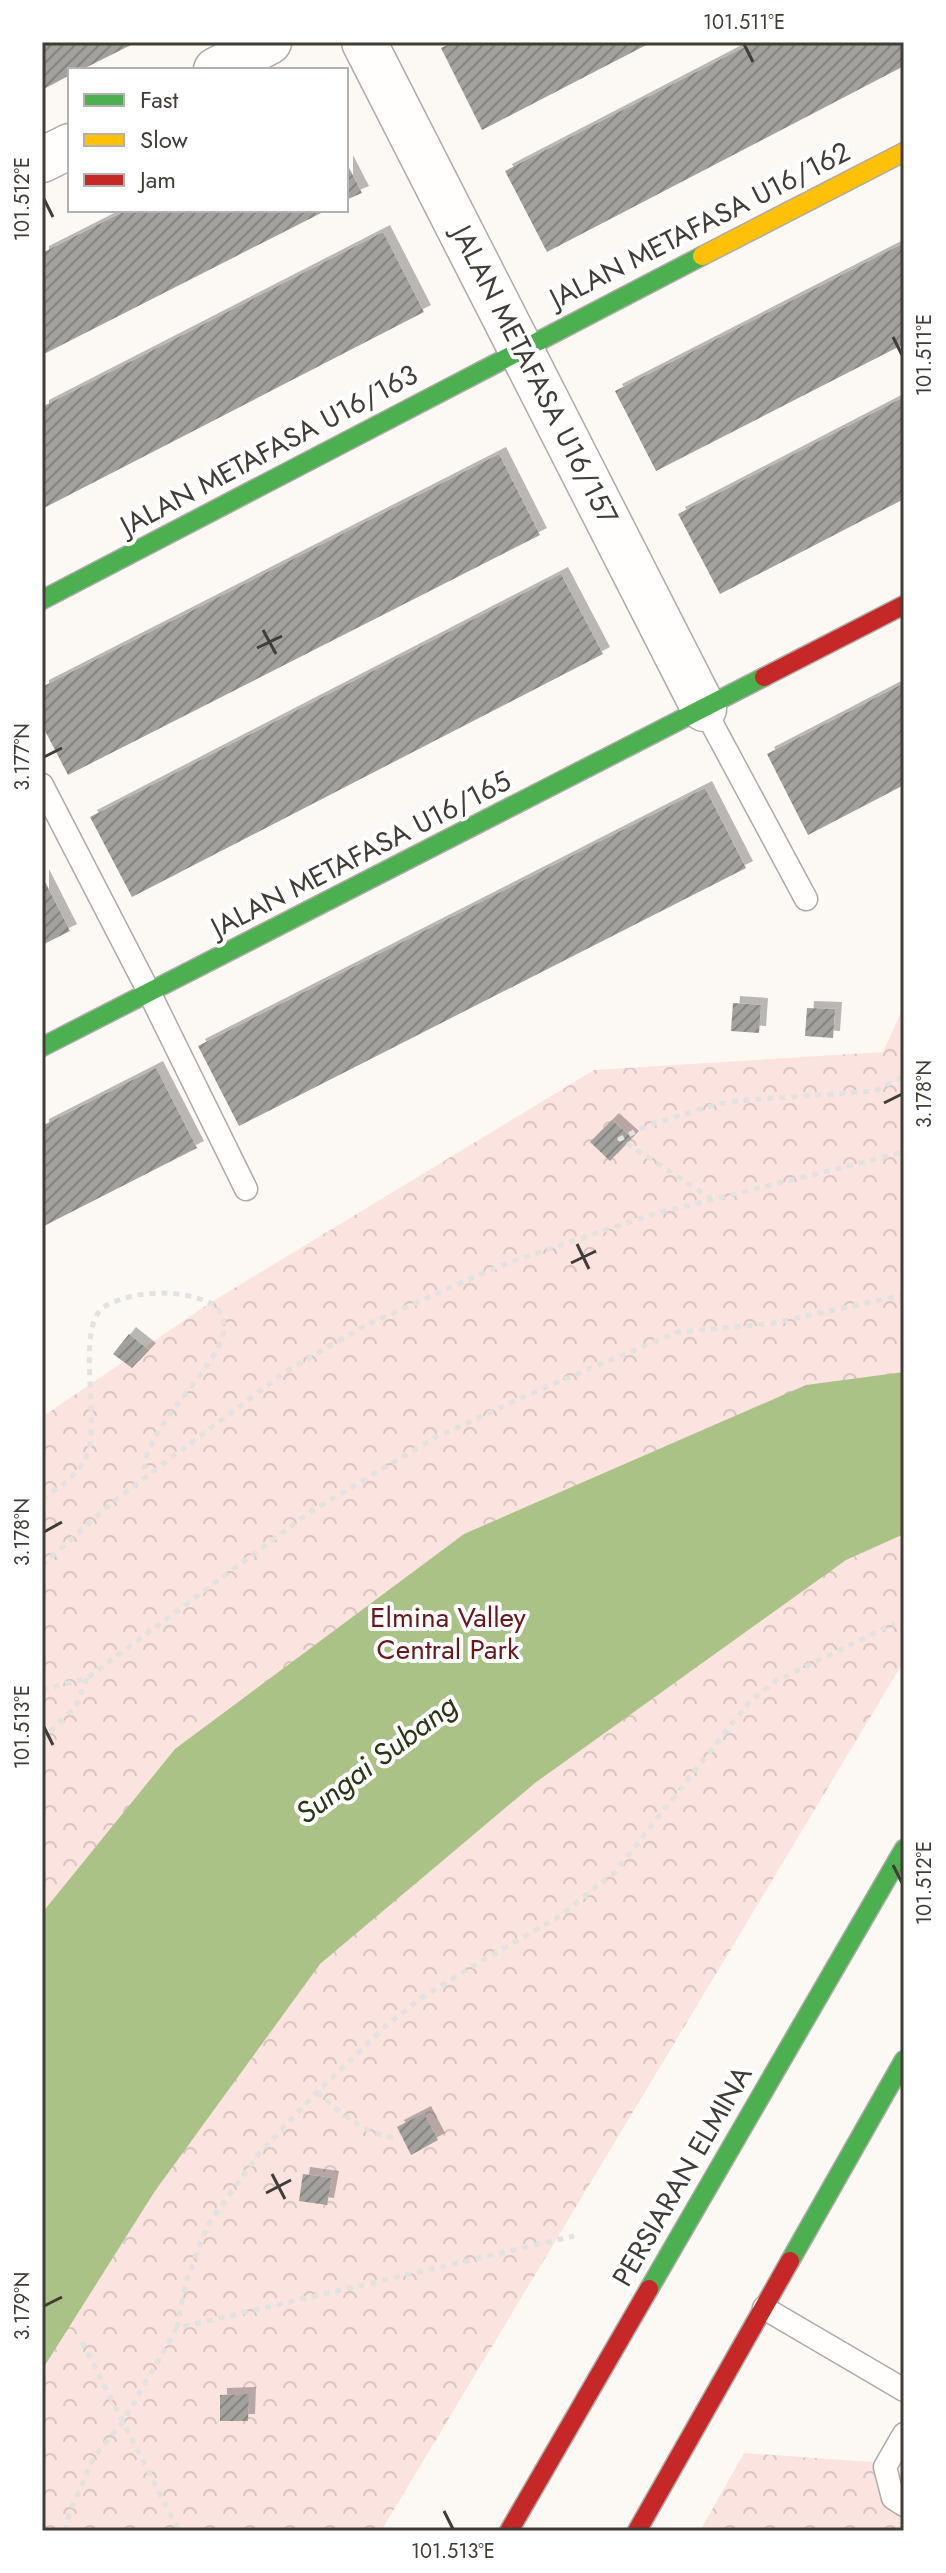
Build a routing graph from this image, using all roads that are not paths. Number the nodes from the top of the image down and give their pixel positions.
1 (269, 42) edge
2 (364, 42) edge
3 (220, 68) edge
4 (68, 147) edge
5 (904, 152) edge
6 (42, 160) edge
7 (522, 349) junction
8 (42, 600) edge
9 (904, 605) edge
10 (704, 709) junction
11 (42, 785) edge
12 (806, 899) dead end
13 (150, 994) junction
14 (42, 1047) edge
15 (246, 1189) dead end
16 (904, 1849) edge
17 (904, 2060) edge
18 (764, 2308) junction
19 (904, 2390) edge
20 (904, 2434) edge
21 (904, 2505) edge
22 (509, 2531) edge
23 (637, 2531) edge

1 - 3 street
2 - 7 street, JALAN METAFASA U16/157
4 - 6 street
5 - 7 street, JALAN METAFASA U16/162
7 - 8 street, JALAN METAFASA U16/163
7 - 10 street, JALAN METAFASA U16/157
9 - 10 street, JALAN METAFASA U16/165
10 - 12 lane
10 - 13 street, JALAN METAFASA U16/165
11 - 13 lane
13 - 14 street, JALAN METAFASA U16/165
13 - 15 lane
16 - 22 street, PERSIARAN ELMINA
17 - 18 street
18 - 19 lane
18 - 23 street
20 - 21 lane

